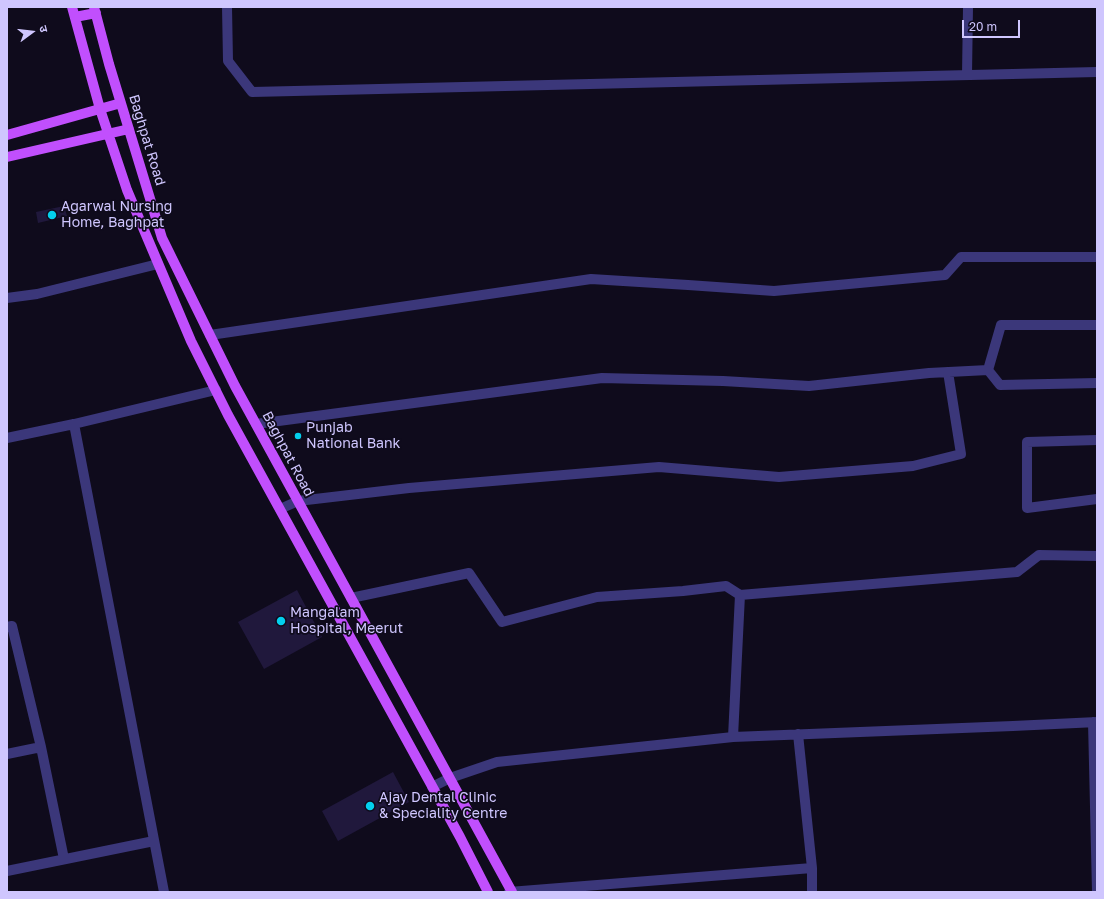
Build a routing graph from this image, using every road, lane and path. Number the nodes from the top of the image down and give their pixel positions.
1 (72, 7) edge
2 (227, 7) edge
3 (968, 7) edge
4 (95, 10) edge
5 (75, 17) junction
6 (1097, 72) edge
7 (967, 75) junction
8 (121, 103) junction
9 (100, 109) junction
10 (129, 129) junction
11 (108, 134) junction
12 (7, 135) edge
13 (7, 157) edge
14 (1097, 257) edge
15 (158, 264) junction
16 (7, 298) edge
17 (1097, 325) edge
18 (210, 335) junction
19 (988, 370) junction
20 (948, 372) junction
21 (1097, 383) edge
22 (216, 390) junction
23 (74, 424) junction
24 (256, 424) junction
25 (7, 438) edge
26 (1097, 440) edge
27 (1097, 499) edge
28 (298, 501) junction
29 (280, 509) junction
30 (1097, 556) edge
31 (740, 595) junction
32 (351, 598) junction
33 (7, 627) edge
34 (1095, 722) edge
35 (798, 734) junction
36 (733, 737) junction
37 (41, 748) junction
38 (7, 754) edge
39 (450, 778) junction
40 (432, 787) junction
41 (1096, 821) edge
42 (154, 841) junction
43 (64, 859) junction
44 (812, 868) junction
45 (7, 871) edge
46 (164, 892) edge
47 (488, 892) edge
48 (511, 892) edge
49 (812, 892) edge
50 (1097, 892) edge

1 - 5 main road
2 - 7 street
3 - 7 street
4 - 5 main road
4 - 8 main road, Baghpat Road
5 - 9 main road
6 - 7 street
8 - 9 main road
8 - 10 main road, Baghpat Road
9 - 11 main road
9 - 12 main road
10 - 11 main road
10 - 18 main road, Baghpat Road
11 - 13 main road
11 - 15 main road
14 - 18 street
15 - 16 street
15 - 22 main road
17 - 19 street
18 - 24 main road, Baghpat Road
19 - 20 street
19 - 21 street
20 - 24 street
20 - 28 street
22 - 23 street
22 - 29 main road
23 - 25 street
23 - 42 street
24 - 28 main road, Baghpat Road
26 - 27 street
28 - 29 street
28 - 32 main road, Baghpat Road
29 - 40 main road
30 - 31 street
31 - 32 street
31 - 36 street
32 - 39 main road, Baghpat Road
33 - 37 street
34 - 35 street
34 - 41 street
35 - 36 street
35 - 44 street
36 - 39 street
37 - 38 street
37 - 43 street
39 - 40 street
39 - 48 main road, Baghpat Road
40 - 47 main road
41 - 50 street
42 - 43 street
42 - 46 street
43 - 45 street
44 - 48 street
44 - 49 street

